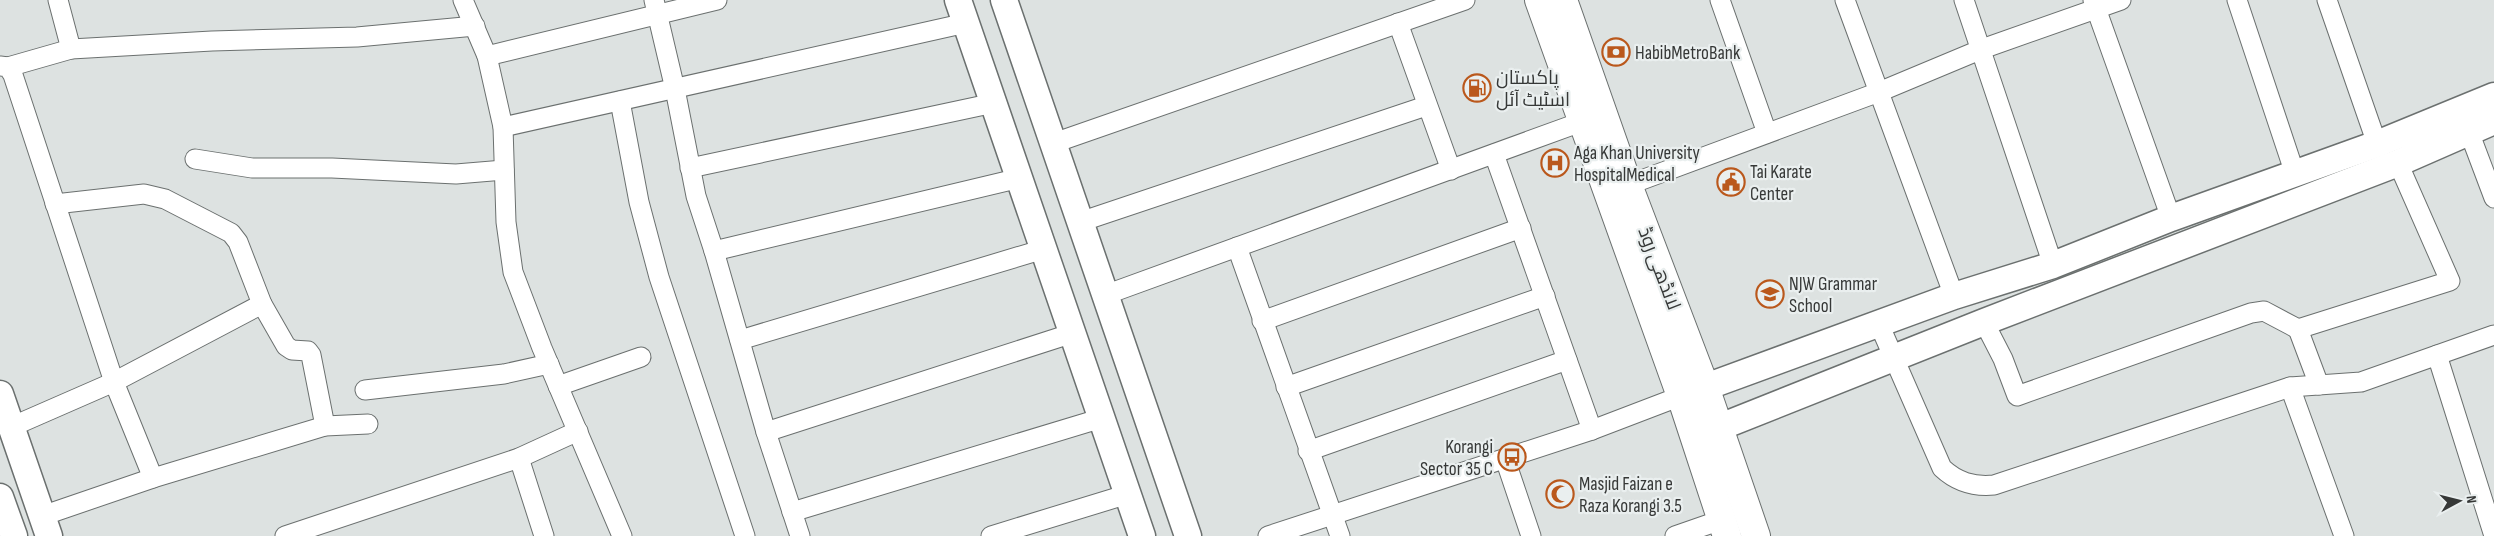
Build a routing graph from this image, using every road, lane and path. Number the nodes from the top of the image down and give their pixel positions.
1 (58, 0) edge
2 (463, 0) edge
3 (717, 0) edge
4 (1004, 0) edge
5 (1466, 0) edge
6 (1539, 0) edge
7 (1564, 0) edge
8 (1720, 0) edge
9 (1845, 0) edge
10 (1964, 0) edge
11 (2121, 0) edge
12 (2238, 0) edge
13 (2327, 0) edge
14 (2095, 4) edge
15 (656, 7) edge
16 (962, 11) edge
17 (1398, 23) junction
18 (475, 26) junction
19 (1982, 49) junction
20 (71, 50) junction
21 (486, 56) junction
22 (4, 66) edge
23 (675, 89) junction
24 (1878, 92) junction
25 (2494, 96) edge
26 (620, 101) junction
27 (994, 103) junction
28 (1426, 106) junction
29 (2464, 119) junction
30 (2494, 121) edge
31 (1581, 122) junction
32 (503, 127) junction
33 (1767, 133) junction
34 (1054, 143) junction
35 (2377, 144) junction
36 (1494, 154) junction
37 (195, 159) dead end
38 (2398, 163) junction
39 (690, 168) junction
40 (504, 170) junction
41 (1451, 170) junction
42 (2295, 174) junction
43 (1020, 178) junction
44 (1628, 185) junction
45 (2494, 198) edge
46 (55, 204) junction
47 (2171, 218) junction
48 (1521, 228) junction
49 (1084, 234) junction
50 (1237, 248) junction
51 (714, 251) junction
52 (1046, 254) junction
53 (2053, 265) junction
54 (1105, 296) junction
55 (1545, 296) junction
56 (1954, 296) junction
57 (262, 304) junction
58 (1262, 321) junction
59 (1984, 322) junction
60 (1879, 324) junction
61 (2298, 329) junction
62 (1072, 333) junction
63 (2494, 335) edge
64 (740, 340) junction
65 (2437, 355) junction
66 (641, 356) dead end
67 (1894, 359) junction
68 (1568, 360) junction
69 (549, 364) junction
70 (114, 382) junction
71 (2319, 385) junction
72 (558, 386) junction
73 (1286, 387) junction
74 (2290, 387) junction
75 (365, 390) dead end
76 (1693, 391) junction
77 (0, 394) edge
78 (1102, 418) junction
79 (368, 424) dead end
80 (325, 426) junction
81 (11, 427) junction
82 (1592, 430) junction
83 (578, 431) junction
84 (766, 432) junction
85 (1707, 433) junction
86 (1308, 451) junction
87 (519, 458) junction
88 (1505, 459) junction
89 (153, 478) junction
90 (1128, 494) junction
91 (0, 497) edge
92 (792, 512) junction
93 (1333, 515) junction
94 (45, 526) edge
95 (1724, 528) edge
96 (14, 536) edge
97 (285, 536) edge
98 (544, 536) edge
99 (622, 536) edge
100 (745, 536) edge
101 (800, 536) edge
102 (992, 536) edge
103 (1142, 536) edge
104 (1188, 536) edge
105 (1268, 536) edge
106 (1340, 536) edge
107 (1532, 536) edge
108 (1675, 536) edge
109 (1756, 536) edge
110 (2344, 536) edge
111 (2494, 536) edge

1 - 20 street
2 - 18 street
3 - 15 street
4 - 34 street
5 - 17 street
6 - 31 main road, لانڈھی روڈ
7 - 44 main road, لانڈھی روڈ
8 - 33 street
9 - 24 street
10 - 19 street
11 - 14 street
12 - 42 street
13 - 35 street
14 - 19 street
14 - 47 street
15 - 21 street
15 - 23 street
16 - 23 street
16 - 27 street
17 - 28 street
17 - 34 street
18 - 20 street
18 - 21 street
19 - 24 street
19 - 53 street
20 - 22 street
21 - 32 street
22 - 46 street
23 - 26 street
23 - 39 street
24 - 33 street
24 - 56 street
25 - 29 street
26 - 32 street
26 - 100 street
27 - 39 street
27 - 43 street
28 - 41 street
28 - 49 street
29 - 30 street
29 - 35 street
29 - 38 street
29 - 45 street
31 - 36 street
31 - 76 main road, لانڈھی روڈ
32 - 40 street
33 - 44 street
34 - 49 street
35 - 42 street
36 - 41 street
36 - 48 street
37 - 40 street
38 - 59 street
38 - 61 street
39 - 51 street
40 - 69 street
41 - 50 street
42 - 47 street
43 - 51 street
43 - 52 street
44 - 76 main road, لانڈھی روڈ
46 - 57 street
46 - 70 street
47 - 53 street
48 - 55 street
48 - 58 street
49 - 52 street
49 - 54 street
50 - 54 street
50 - 58 street
51 - 64 street
52 - 62 street
52 - 64 street
53 - 56 street
54 - 104 street
55 - 68 street
55 - 73 street
56 - 60 street
57 - 70 street
57 - 80 street
58 - 73 street
59 - 61 street
59 - 67 street
60 - 67 street
60 - 76 street
61 - 71 street
62 - 78 street
62 - 84 street
63 - 65 street
64 - 84 street
65 - 71 street
65 - 111 street
66 - 72 street
67 - 74 street
67 - 85 street
68 - 82 street
68 - 86 street
69 - 72 street
69 - 75 street
70 - 81 street
70 - 89 street
71 - 74 street
72 - 83 street
73 - 86 street
74 - 110 street
76 - 82 street
76 - 85 main road, لانڈھی روڈ
77 - 81 street
78 - 90 street
78 - 92 street
79 - 80 street
80 - 89 street
81 - 94 street
82 - 88 street
83 - 87 street
83 - 99 street
84 - 92 street
85 - 95 main road, لانڈھی روڈ
85 - 109 main road, لانڈھی روڈ
86 - 93 street
87 - 97 street
87 - 98 street
88 - 93 street
88 - 107 street
89 - 94 street
90 - 102 street
90 - 103 street
91 - 96 street
92 - 101 street
93 - 105 street
93 - 106 street
95 - 108 street

